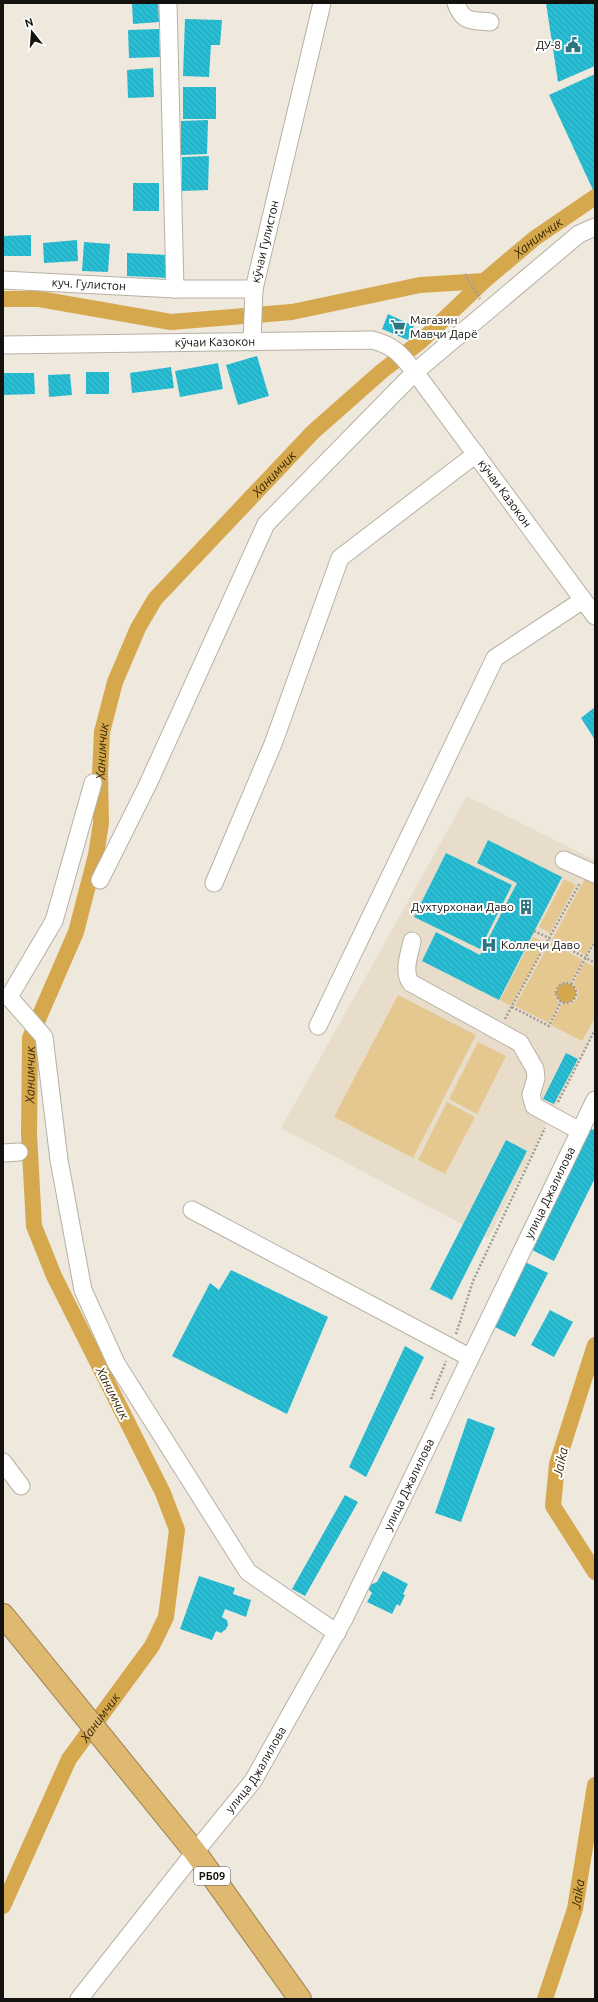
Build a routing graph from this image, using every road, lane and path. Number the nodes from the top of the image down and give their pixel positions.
1 (168, 3) edge
2 (322, 3) edge
3 (456, 3) edge
4 (490, 22) dead end
5 (595, 227) edge
6 (465, 274) dead end
7 (3, 280) edge
8 (174, 289) junction
9 (254, 289) junction
10 (488, 311) junction
11 (252, 342) junction
12 (3, 345) edge
13 (406, 362) junction
14 (476, 454) junction
15 (583, 600) junction
16 (595, 616) edge
17 (93, 783) dead end
18 (564, 860) dead end
19 (591, 872) edge
20 (100, 880) dead end
21 (214, 883) dead end
22 (595, 919) edge
23 (595, 928) edge
24 (534, 932) dead end
25 (549, 938) junction
26 (412, 940) dead end
27 (595, 940) edge
28 (585, 958) junction
29 (595, 963) edge
30 (571, 984) junction
31 (561, 1002) junction
32 (512, 1007) junction
33 (498, 1017) dead end
34 (318, 1026) dead end
35 (595, 1030) edge
36 (595, 1100) edge
37 (552, 1115) junction
38 (580, 1131) junction
39 (192, 1210) dead end
40 (452, 1348) junction
41 (469, 1357) junction
42 (428, 1406) dead end
43 (3, 1462) edge
44 (21, 1486) dead end
45 (3, 1615) edge
46 (337, 1633) junction
47 (195, 1852) junction
48 (79, 1999) edge
49 (300, 1999) edge

1 - 8 street
2 - 9 street, кӯчаи Гулистон
3 - 4 street
5 - 10 street
6 - 10 path
7 - 8 street, куч. Гулистон
8 - 9 street, кӯчаи Гулистон
9 - 11 street
10 - 13 street
11 - 12 street, кӯчаи Казокон
11 - 13 street, кӯчаи Казокон
13 - 14 street, кӯчаи Казокон
13 - 20 street
14 - 15 street, кӯчаи Казокон
14 - 21 street
15 - 16 street, кӯчаи Казокон
15 - 34 street
17 - 46 street
18 - 19 street
19 - 25 path
22 - 23 path
24 - 25 path
25 - 28 path
25 - 32 path
26 - 37 street
27 - 28 path
28 - 29 path
28 - 30 path
30 - 31 path
30 - 31 path
31 - 32 path
32 - 33 path
35 - 37 path
36 - 38 street, улица Джалилова
37 - 38 street
37 - 40 path
38 - 41 street, улица Джалилова
39 - 40 street
40 - 41 street
40 - 42 path
41 - 46 street, улица Джалилова
43 - 44 street
45 - 47 highway, РБ09
46 - 47 street, улица Джалилова
47 - 48 street, улица Джалилова
47 - 49 highway, РБ09

